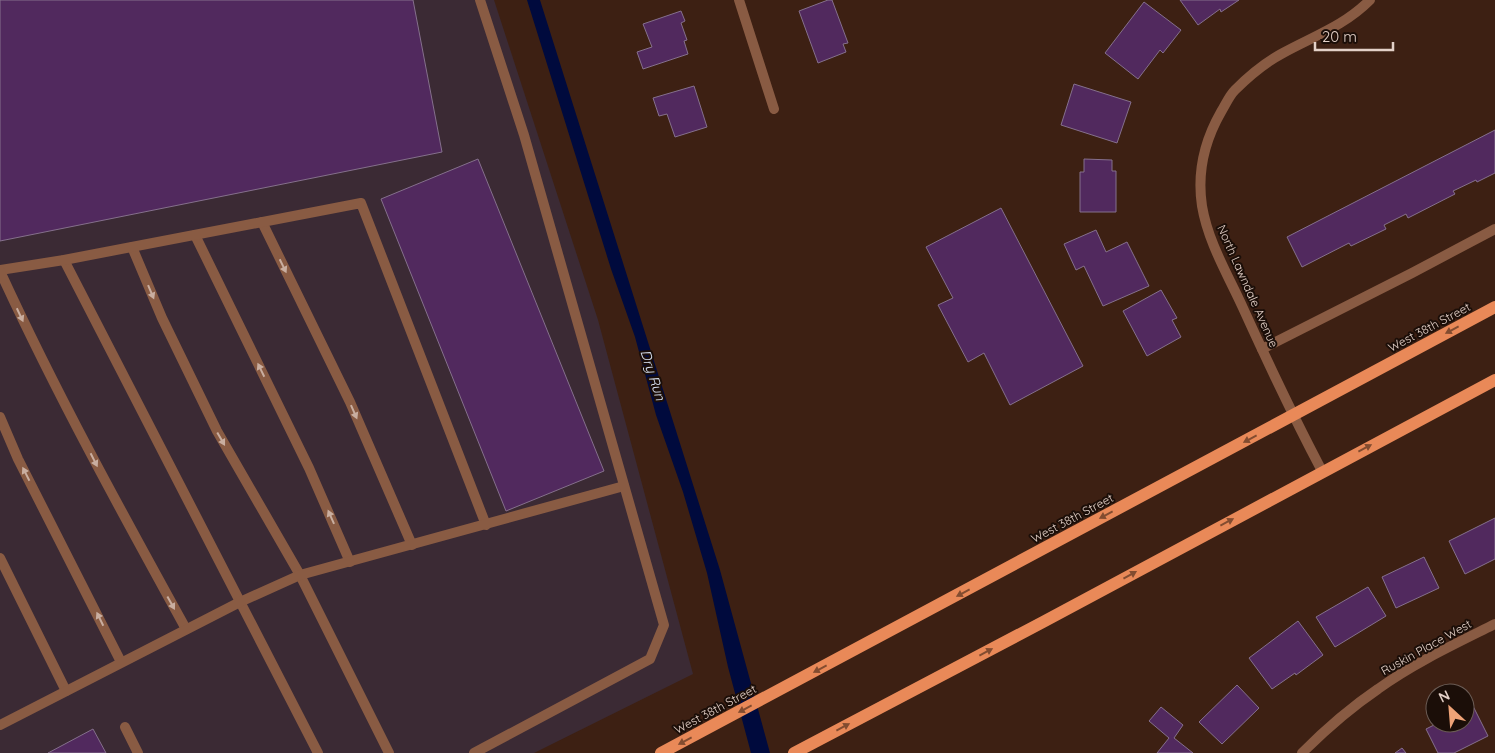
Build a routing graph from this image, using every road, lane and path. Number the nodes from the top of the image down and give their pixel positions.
1 (480, 0) edge
2 (738, 0) edge
3 (1370, 0) edge
4 (774, 109) dead end
5 (262, 222) junction
6 (1495, 229) edge
7 (195, 235) junction
8 (132, 247) junction
9 (64, 260) junction
10 (0, 270) edge
11 (1495, 307) edge
12 (1262, 349) junction
13 (1495, 380) edge
14 (1292, 416) junction
15 (0, 417) edge
16 (1322, 471) junction
17 (624, 486) junction
18 (486, 525) junction
19 (412, 545) junction
20 (0, 558) edge
21 (350, 562) junction
22 (300, 575) junction
23 (240, 602) junction
24 (1495, 624) edge
25 (186, 630) junction
26 (121, 662) junction
27 (66, 691) junction
28 (0, 725) edge
29 (125, 727) dead end
30 (797, 752) edge
31 (138, 753) edge
32 (318, 753) edge
33 (389, 753) edge
34 (474, 753) edge
35 (661, 753) edge
36 (1302, 753) edge

1 - 17 street
2 - 4 street
3 - 12 street, North Lawndale Avenue
5 - 7 street
5 - 18 street
5 -> 19 street
6 - 12 street
7 - 8 street
21 -> 7 street
8 - 9 street
8 -> 22 street
9 - 10 street
9 - 23 street
10 -> 25 street
11 -> 14 main road, West 38th Street
12 - 14 street, North Lawndale Avenue
16 -> 13 main road
14 - 16 street, North Lawndale Avenue
14 -> 35 main road, West 38th Street
26 -> 15 street
30 -> 16 main road
17 - 18 street
17 - 34 street
18 - 19 street
19 - 21 street
20 - 27 street
21 - 22 street
22 - 23 street
22 - 33 street
23 - 25 street
23 - 32 street
24 - 36 street, Ruskin Place West
25 - 26 street
26 - 27 street
27 - 28 street
29 - 31 street

